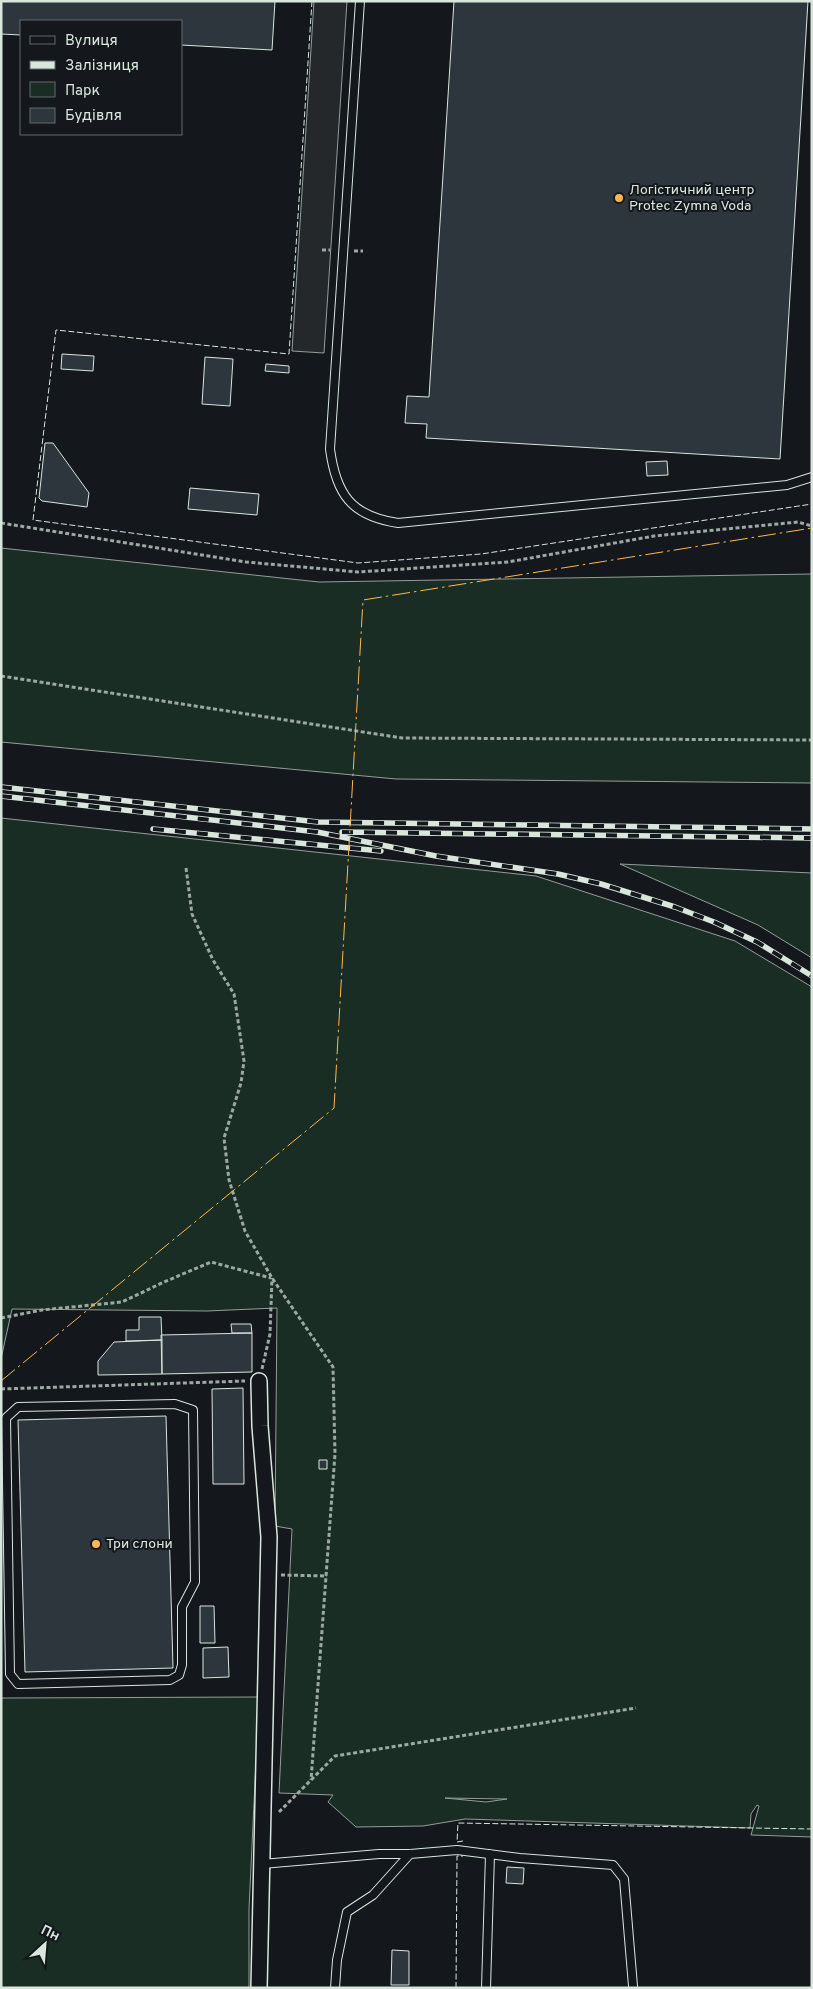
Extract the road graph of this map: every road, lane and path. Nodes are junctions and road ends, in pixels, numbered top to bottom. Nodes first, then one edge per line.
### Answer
1 (360, 1) edge
2 (322, 250) dead end
3 (330, 250) dead end
4 (354, 251) dead end
5 (363, 251) dead end
6 (812, 477) edge
7 (1, 523) edge
8 (812, 526) edge
9 (1, 676) edge
10 (812, 740) edge
11 (186, 868) dead end
12 (272, 1278) junction
13 (1, 1318) edge
14 (259, 1381) junction
15 (1, 1389) edge
16 (4, 1529) edge
17 (268, 1575) junction
18 (327, 1576) junction
19 (636, 1708) dead end
20 (311, 1780) junction
21 (263, 1827) junction
22 (410, 1854) junction
23 (490, 1854) junction
24 (262, 1864) junction
25 (633, 1986) dead end
26 (259, 1988) edge
27 (335, 1988) edge
28 (486, 1988) edge

1 - 6 lane
2 - 3 path
4 - 5 path
7 - 8 path
9 - 10 path
11 - 12 path
12 - 13 path
12 - 14 path
12 - 18 path
14 - 15 path
14 - 17 street
16 - 16 lane
17 - 18 path
17 - 21 street
18 - 20 path
19 - 20 path
20 - 21 path
21 - 24 street
22 - 23 lane
22 - 24 lane
22 - 27 lane
23 - 25 lane
23 - 28 lane
24 - 26 street

